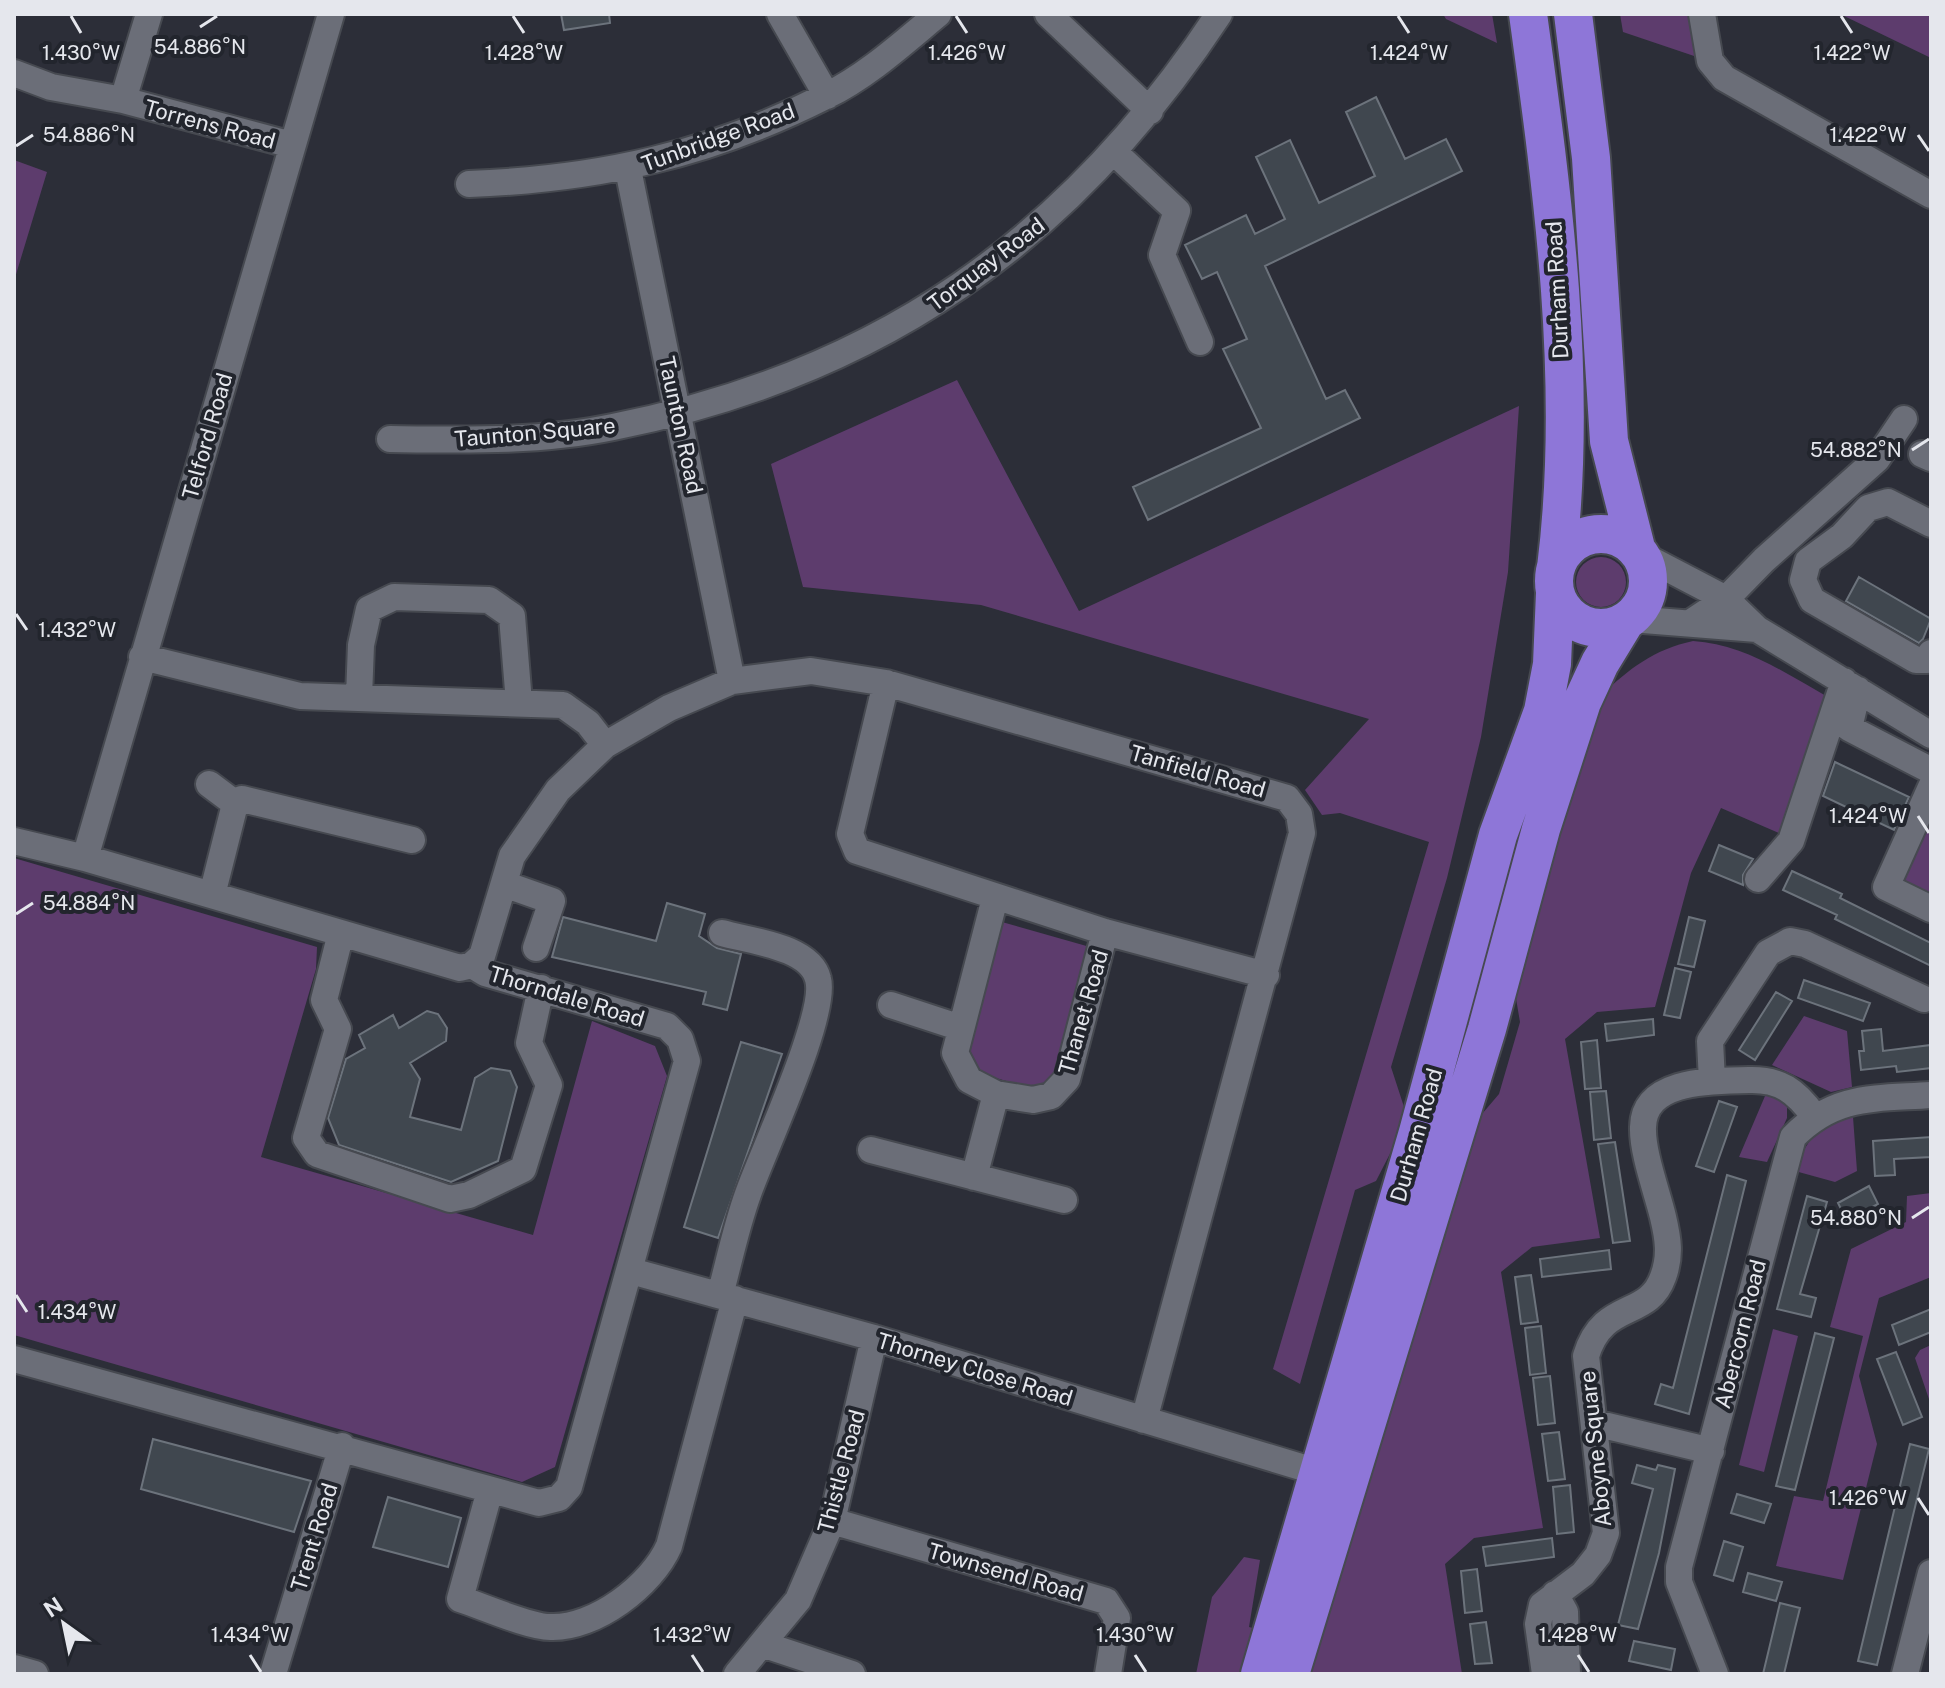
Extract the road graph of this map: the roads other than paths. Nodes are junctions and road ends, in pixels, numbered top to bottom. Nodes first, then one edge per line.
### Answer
1 (149, 14) edge
2 (331, 14) edge
3 (780, 14) edge
4 (938, 14) edge
5 (1048, 14) edge
6 (1219, 14) edge
7 (1528, 14) edge
8 (1573, 14) edge
9 (1702, 14) edge
10 (14, 73) edge
11 (827, 96) junction
12 (123, 100) junction
13 (1150, 111) junction
14 (292, 145) junction
15 (1114, 152) junction
16 (628, 169) junction
17 (469, 184) dead end
18 (1931, 195) edge
19 (1200, 342) dead end
20 (678, 411) junction
21 (1904, 419) dead end
22 (390, 439) dead end
23 (1931, 524) edge
24 (1638, 551) junction
25 (1556, 580) junction
26 (1726, 599) junction
27 (1628, 621) junction
28 (1690, 623) junction
29 (1757, 629) junction
30 (1931, 653) edge
31 (142, 657) junction
32 (732, 681) junction
33 (886, 683) junction
34 (1851, 686) junction
35 (359, 697) junction
36 (519, 703) junction
37 (1931, 735) edge
38 (605, 745) junction
39 (1928, 778) edge
40 (209, 784) dead end
41 (237, 805) junction
42 (412, 840) dead end
43 (14, 841) edge
44 (85, 858) junction
45 (1758, 879) dead end
46 (504, 884) junction
47 (212, 895) junction
48 (995, 898) junction
49 (1931, 909) edge
50 (1105, 932) junction
51 (341, 933) junction
52 (722, 933) dead end
53 (536, 948) dead end
54 (472, 965) junction
55 (1266, 975) junction
56 (541, 988) junction
57 (1924, 999) dead end
58 (891, 1005) dead end
59 (961, 1028) junction
60 (1712, 1081) junction
61 (996, 1094) junction
62 (1931, 1095) edge
63 (1814, 1116) junction
64 (871, 1150) dead end
65 (974, 1177) junction
66 (1064, 1200) dead end
67 (631, 1271) junction
68 (728, 1297) junction
69 (874, 1338) junction
70 (14, 1359) edge
71 (1144, 1420) junction
72 (1595, 1423) junction
73 (342, 1446) junction
74 (1711, 1451) junction
75 (1334, 1477) junction
76 (490, 1490) junction
77 (832, 1521) junction
78 (1931, 1573) edge
79 (1555, 1594) junction
80 (762, 1644) junction
81 (14, 1668) edge
82 (35, 1674) edge
83 (273, 1674) edge
84 (737, 1674) edge
85 (852, 1674) edge
86 (1108, 1674) edge
87 (1260, 1674) edge
88 (1290, 1674) edge
89 (1545, 1674) edge
90 (1567, 1674) edge
91 (1715, 1674) edge
92 (1905, 1674) edge

1 - 12 street, Torrens Road
2 - 14 street, Telford Road
3 - 11 street
4 - 11 street, Tunbridge Road
5 - 13 street
6 - 13 street, Torquay Road
7 - 25 highway, Durham Road
8 - 24 highway, Durham Road
9 - 18 street
10 - 12 street
11 - 16 street, Tunbridge Road
12 - 14 street, Torrens Road
13 - 15 street, Torquay Road
14 - 31 street, Telford Road
15 - 19 street
15 - 20 street, Torquay Road
16 - 17 street, Tunbridge Road
16 - 20 street, Taunton Road
20 - 22 street, Taunton Square
20 - 32 street, Taunton Road
21 - 26 street
23 - 30 street
24 - 25 highway
24 - 26 street
24 - 27 highway, Durham Road
25 - 27 highway
25 - 75 highway, Durham Road
26 - 28 street
26 - 29 street
27 - 28 street
27 - 75 highway, Durham Road
28 - 29 street
29 - 34 street
31 - 35 street
31 - 44 street, Telford Road
32 - 33 street, Tanfield Road
32 - 38 street, Tanfield Road
33 - 48 street, Thanet Road
33 - 55 street, Tanfield Road
34 - 37 street
34 - 39 street
34 - 45 street
35 - 36 street
35 - 36 street
36 - 38 street
38 - 46 street, Tanfield Road
39 - 49 street
40 - 41 street
41 - 42 street
41 - 47 street
43 - 44 street, Thorndale Road
44 - 47 street, Thorndale Road
46 - 53 street
46 - 54 street, Tanfield Road
47 - 51 street, Thorndale Road
48 - 50 street, Thanet Road
48 - 59 street, Thanet Road
50 - 55 street, Thanet Road
50 - 61 street, Thanet Road
51 - 54 street, Thorndale Road
51 - 56 street
52 - 68 street
54 - 56 street, Thorndale Road
55 - 71 street, Tanfield Road
56 - 67 street, Thorndale Road
57 - 60 street
58 - 59 street
59 - 61 street, Thanet Road
60 - 63 street, Aboyne Square
60 - 72 street, Aboyne Square
61 - 65 street
62 - 63 street, Abercorn Road
63 - 74 street, Abercorn Road
64 - 65 street
65 - 66 street
67 - 68 street, Thorney Close Road
67 - 76 street, Thorndale Road
68 - 69 street, Thorney Close Road
68 - 76 street
69 - 71 street, Thorney Close Road
69 - 77 street, Thistle Road
70 - 73 street, Thorndale Road
71 - 75 street, Thorney Close Road
72 - 74 street
72 - 79 street, Aboyne Square
73 - 76 street, Thorndale Road
73 - 83 street, Trent Road
74 - 91 street, Abercorn Road
75 - 87 highway, Durham Road
75 - 88 highway, Durham Road
77 - 80 street, Thistle Road
77 - 86 street, Townsend Road
78 - 92 street
79 - 89 street, Aboyne Square
79 - 90 street
80 - 84 street, Thistle Road
80 - 85 street
81 - 82 street

